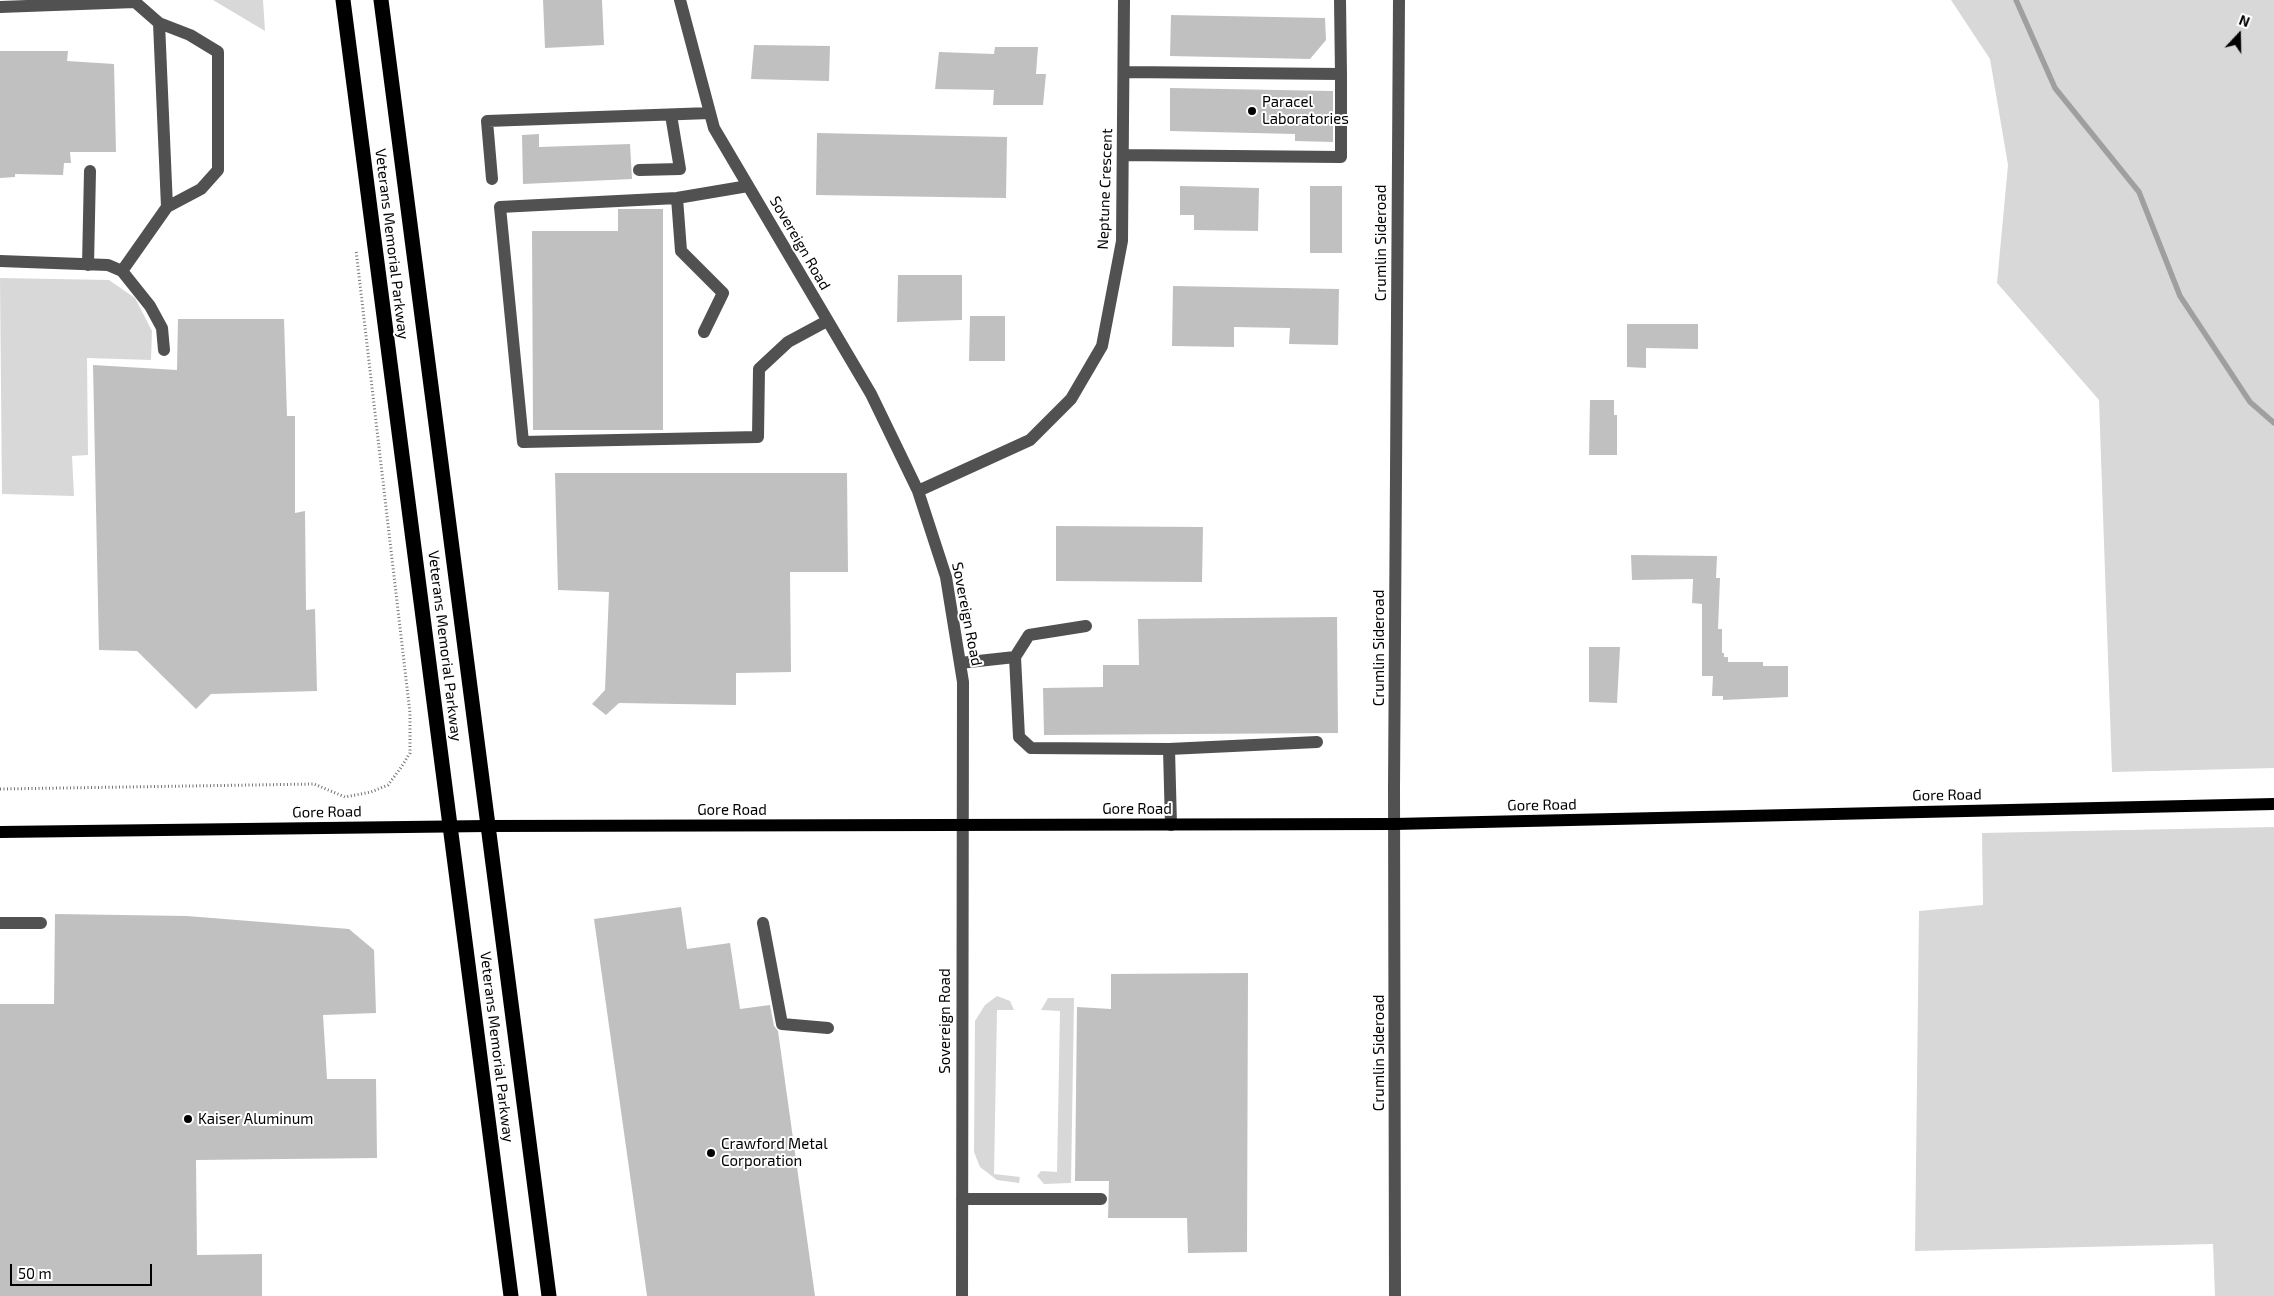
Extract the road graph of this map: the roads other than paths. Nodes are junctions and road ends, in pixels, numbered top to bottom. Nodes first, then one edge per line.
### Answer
1 (343, 0) edge
2 (381, 0) edge
3 (680, 0) edge
4 (1124, 0) edge
5 (1340, 0) edge
6 (1399, 0) edge
7 (0, 7) edge
8 (159, 23) junction
9 (1124, 72) junction
10 (1341, 74) junction
11 (710, 113) junction
12 (671, 115) junction
13 (1123, 155) junction
14 (639, 170) dead end
15 (90, 172) dead end
16 (492, 179) dead end
17 (748, 186) junction
18 (677, 198) junction
19 (167, 207) junction
20 (0, 261) edge
21 (88, 265) junction
22 (122, 271) junction
23 (827, 321) junction
24 (704, 332) dead end
25 (164, 350) dead end
26 (918, 491) junction
27 (1086, 626) dead end
28 (1015, 657) junction
29 (960, 663) junction
30 (1317, 742) dead end
31 (1169, 749) junction
32 (2274, 804) edge
33 (1394, 824) junction
34 (1171, 825) junction
35 (487, 826) junction
36 (962, 826) junction
37 (451, 828) junction
38 (0, 832) edge
39 (0, 923) edge
40 (41, 923) dead end
41 (763, 923) dead end
42 (828, 1028) dead end
43 (1101, 1198) dead end
44 (962, 1199) junction
45 (511, 1296) edge
46 (549, 1296) edge
47 (962, 1296) edge
48 (1395, 1296) edge

1 - 37 highway, Veterans Memorial Parkway
2 - 35 highway, Veterans Memorial Parkway
3 - 11 street, Sovereign Road
4 - 9 street, Neptune Crescent
5 - 10 street
6 - 33 street, Crumlin Sideroad
7 - 8 street
8 - 19 street
8 - 19 street
9 - 10 street
9 - 13 street, Neptune Crescent
10 - 13 street
11 - 12 street
11 - 17 street, Sovereign Road
12 - 14 street
12 - 16 street
13 - 26 street, Neptune Crescent
15 - 21 street
17 - 18 street
17 - 23 street, Sovereign Road
18 - 23 street
18 - 24 street
19 - 22 street
20 - 21 street
21 - 22 street
22 - 25 street
23 - 26 street, Sovereign Road
26 - 29 street, Sovereign Road
27 - 28 street
28 - 29 street
28 - 31 street
29 - 36 street, Sovereign Road
30 - 31 street
31 - 34 street
32 - 33 main road, Gore Road
33 - 34 main road, Gore Road
33 - 48 street, Crumlin Sideroad
34 - 36 main road, Gore Road
35 - 36 main road, Gore Road
35 - 37 main road, Gore Road
35 - 46 highway, Veterans Memorial Parkway
36 - 44 street, Sovereign Road
37 - 38 main road, Gore Road
37 - 45 highway, Veterans Memorial Parkway
39 - 40 street
41 - 42 street
43 - 44 street
44 - 47 street, Sovereign Road

